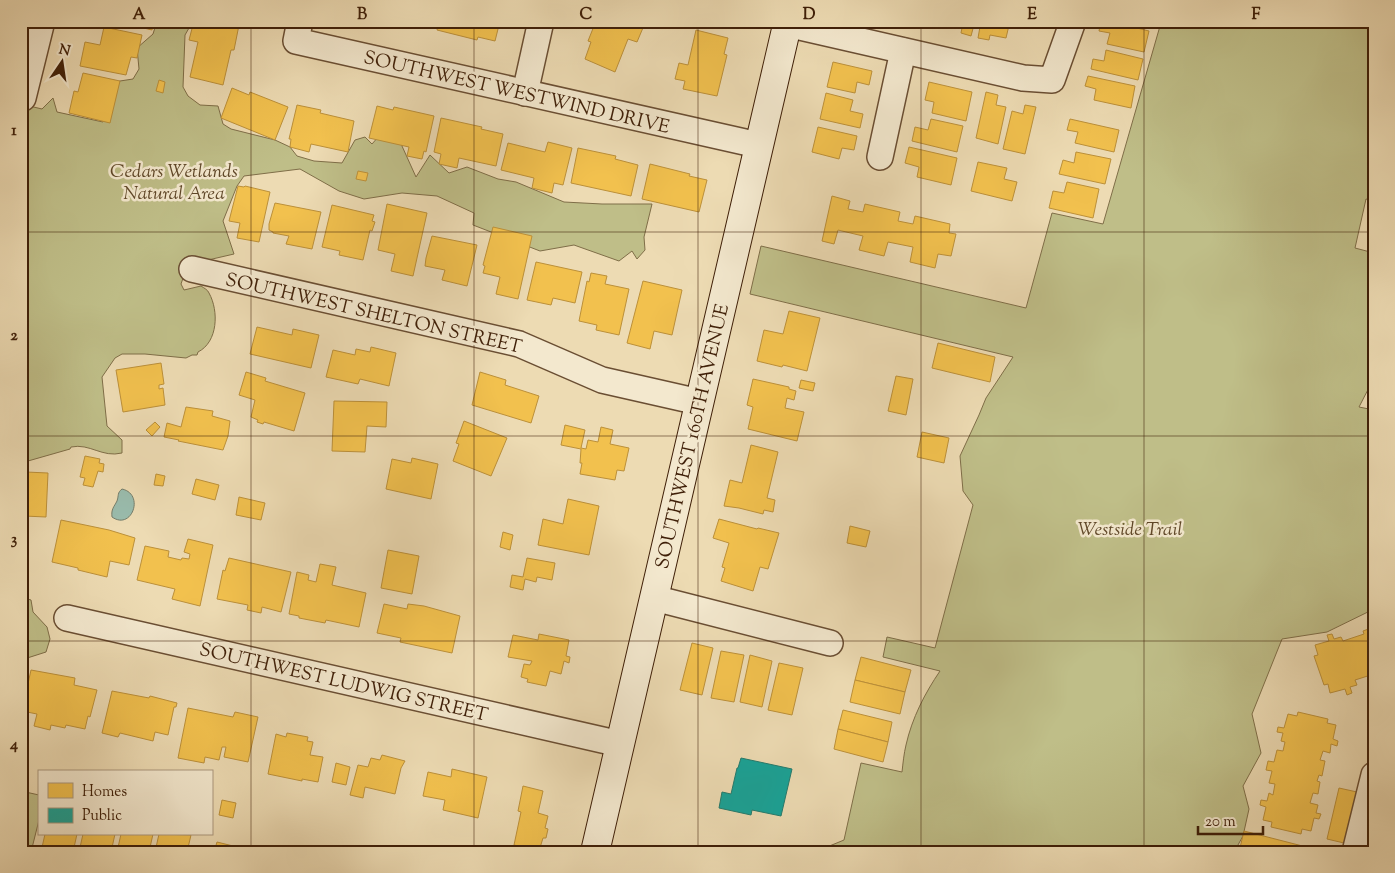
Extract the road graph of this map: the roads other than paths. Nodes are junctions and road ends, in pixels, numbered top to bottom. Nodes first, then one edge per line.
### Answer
1 (42, 21) edge
2 (300, 21) edge
3 (541, 21) edge
4 (1072, 21) edge
5 (787, 23) edge
6 (903, 50) junction
7 (525, 93) junction
8 (23, 98) dead end
9 (758, 145) junction
10 (880, 157) dead end
11 (192, 269) dead end
12 (699, 402) junction
13 (654, 598) junction
14 (68, 618) dead end
15 (830, 643) dead end
16 (620, 744) junction
17 (1374, 775) edge
18 (596, 852) edge
19 (1355, 852) edge

1 - 8 street
2 - 7 street, SOUTHWEST WESTWIND DRIVE
3 - 7 street
4 - 6 street
5 - 6 street
5 - 9 street, SOUTHWEST 160TH AVENUE
6 - 10 street
7 - 9 street, SOUTHWEST WESTWIND DRIVE
9 - 12 street, SOUTHWEST 160TH AVENUE
11 - 12 street, SOUTHWEST SHELTON STREET
12 - 13 street, SOUTHWEST 160TH AVENUE
13 - 15 street
13 - 16 street, SOUTHWEST 160TH AVENUE
14 - 16 street, SOUTHWEST LUDWIG STREET
16 - 18 street, SOUTHWEST 160TH AVENUE
17 - 19 street

